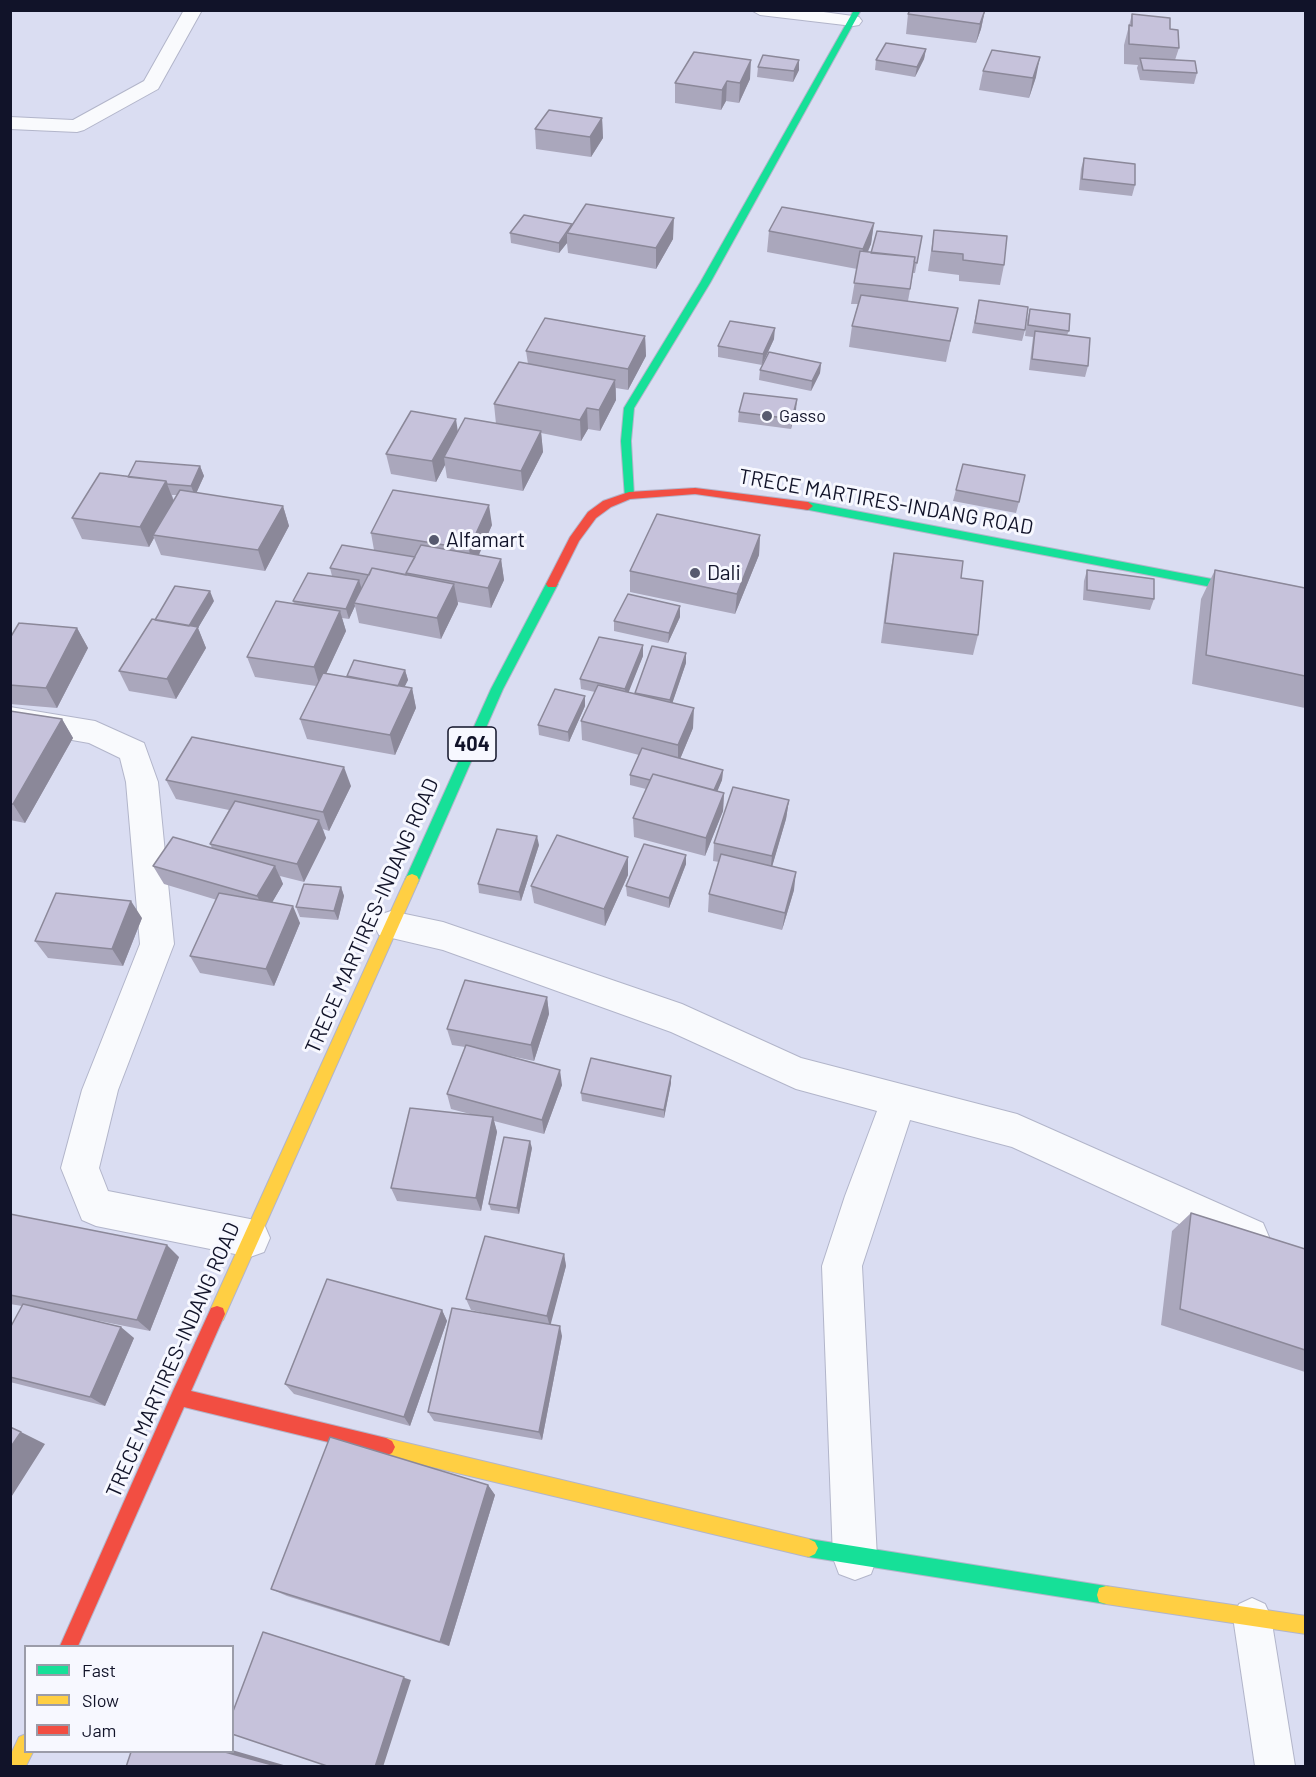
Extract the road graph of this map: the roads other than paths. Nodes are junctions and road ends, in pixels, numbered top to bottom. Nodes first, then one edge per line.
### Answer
1 (192, 10) edge
2 (760, 10) edge
3 (855, 16) edge
4 (10, 123) edge
5 (629, 496) junction
6 (1305, 601) edge
7 (10, 718) edge
8 (391, 925) junction
9 (899, 1100) junction
10 (250, 1239) junction
11 (1262, 1242) edge
12 (179, 1397) junction
13 (855, 1558) junction
14 (1252, 1617) junction
15 (1305, 1625) edge
16 (70, 1645) edge
17 (24, 1749) edge
18 (16, 1767) edge
19 (1275, 1767) edge

1 - 4 street
2 - 3 street
3 - 5 main road
5 - 6 main road, TRECE MARTIRES-INDANG ROAD / 404
5 - 8 main road, TRECE MARTIRES-INDANG ROAD / 404
7 - 10 street
8 - 9 street
8 - 10 main road, TRECE MARTIRES-INDANG ROAD / 404
9 - 11 street
9 - 13 street
10 - 12 main road, TRECE MARTIRES-INDANG ROAD / 404
12 - 13 main road
12 - 16 main road, TRECE MARTIRES-INDANG ROAD / 404
13 - 14 main road
14 - 15 main road
14 - 19 lane
17 - 18 main road

